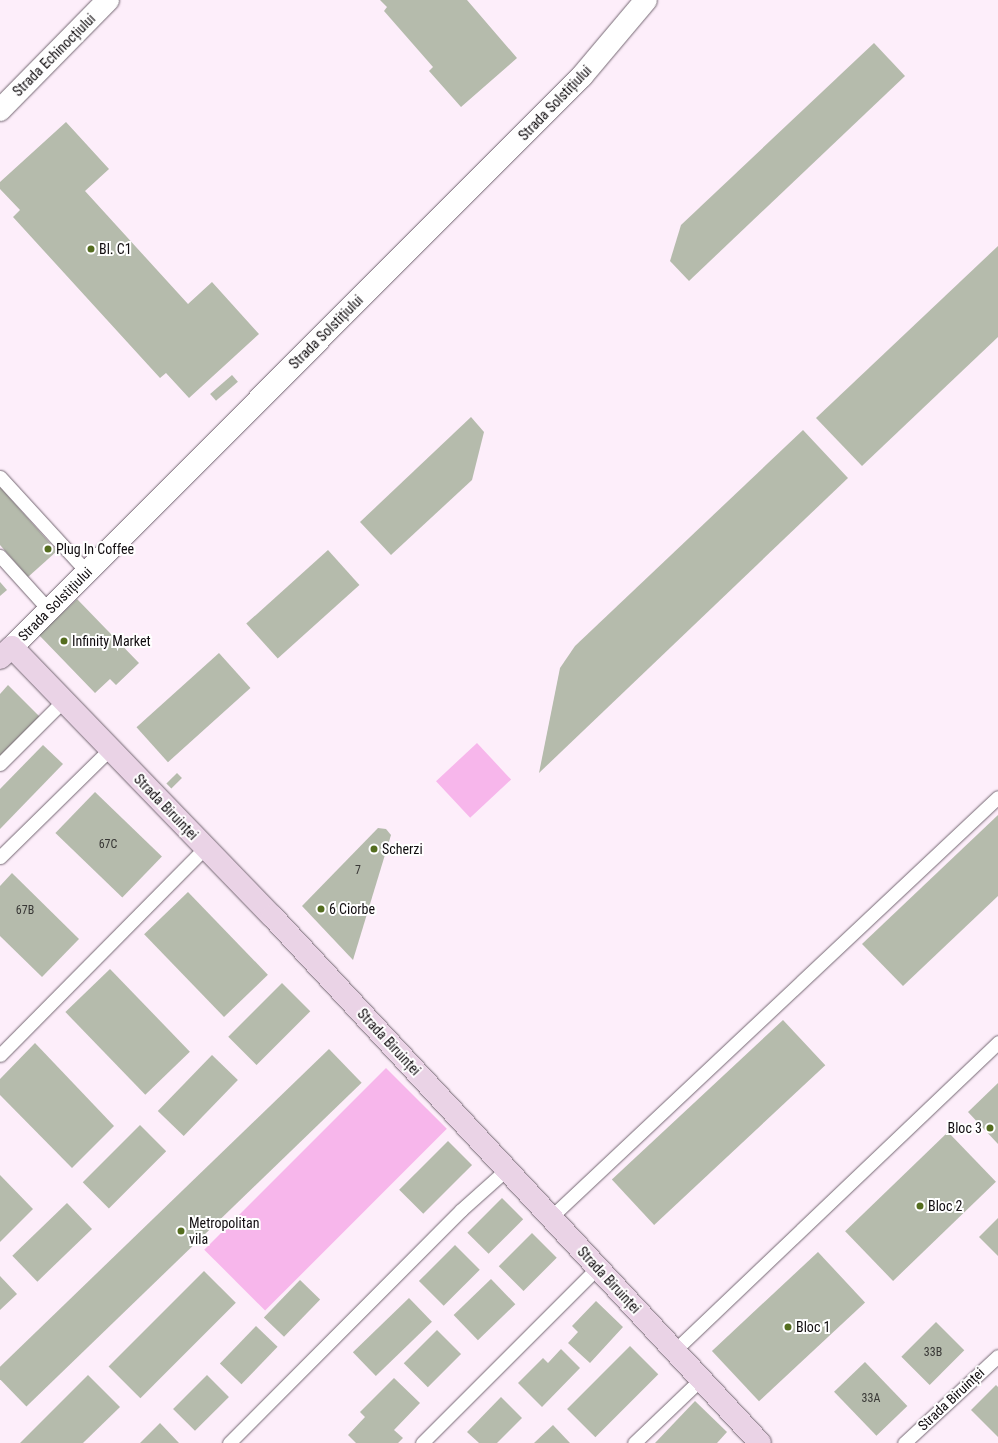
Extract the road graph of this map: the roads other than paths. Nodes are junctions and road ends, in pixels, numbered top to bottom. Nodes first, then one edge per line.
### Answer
1 (108, 0) edge
2 (646, 0) edge
3 (0, 110) edge
4 (0, 477) edge
5 (0, 556) edge
6 (87, 572) junction
7 (49, 610) junction
8 (5, 650) edge
9 (64, 701) junction
10 (110, 749) junction
11 (0, 764) edge
12 (998, 797) edge
13 (205, 848) junction
14 (0, 857) edge
15 (998, 1042) edge
16 (0, 1055) edge
17 (507, 1169) junction
18 (551, 1217) junction
19 (597, 1268) junction
20 (674, 1351) junction
21 (998, 1356) edge
22 (700, 1379) junction
23 (229, 1443) edge
24 (422, 1443) edge
25 (634, 1443) edge
26 (760, 1443) edge
27 (904, 1443) edge

1 - 3 street, Strada Echinocțiului
2 - 6 street, Strada Solstițiului
4 - 6 lane
5 - 7 lane
6 - 7 street, Strada Solstițiului
7 - 8 street, Strada Solstițiului
8 - 9 street, Strada Biruinței
9 - 10 street, Strada Biruinței
9 - 11 lane
10 - 13 street, Strada Biruinței
10 - 14 lane
12 - 18 lane
13 - 16 lane
13 - 17 street, Strada Biruinței
15 - 20 lane
17 - 18 street, Strada Biruinței
17 - 23 lane
18 - 19 street, Strada Biruinței
19 - 20 street, Strada Biruinței
19 - 24 lane
20 - 22 street, Strada Biruinței
21 - 27 lane, Strada Biruinței
22 - 25 lane
22 - 26 street, Strada Biruinței

